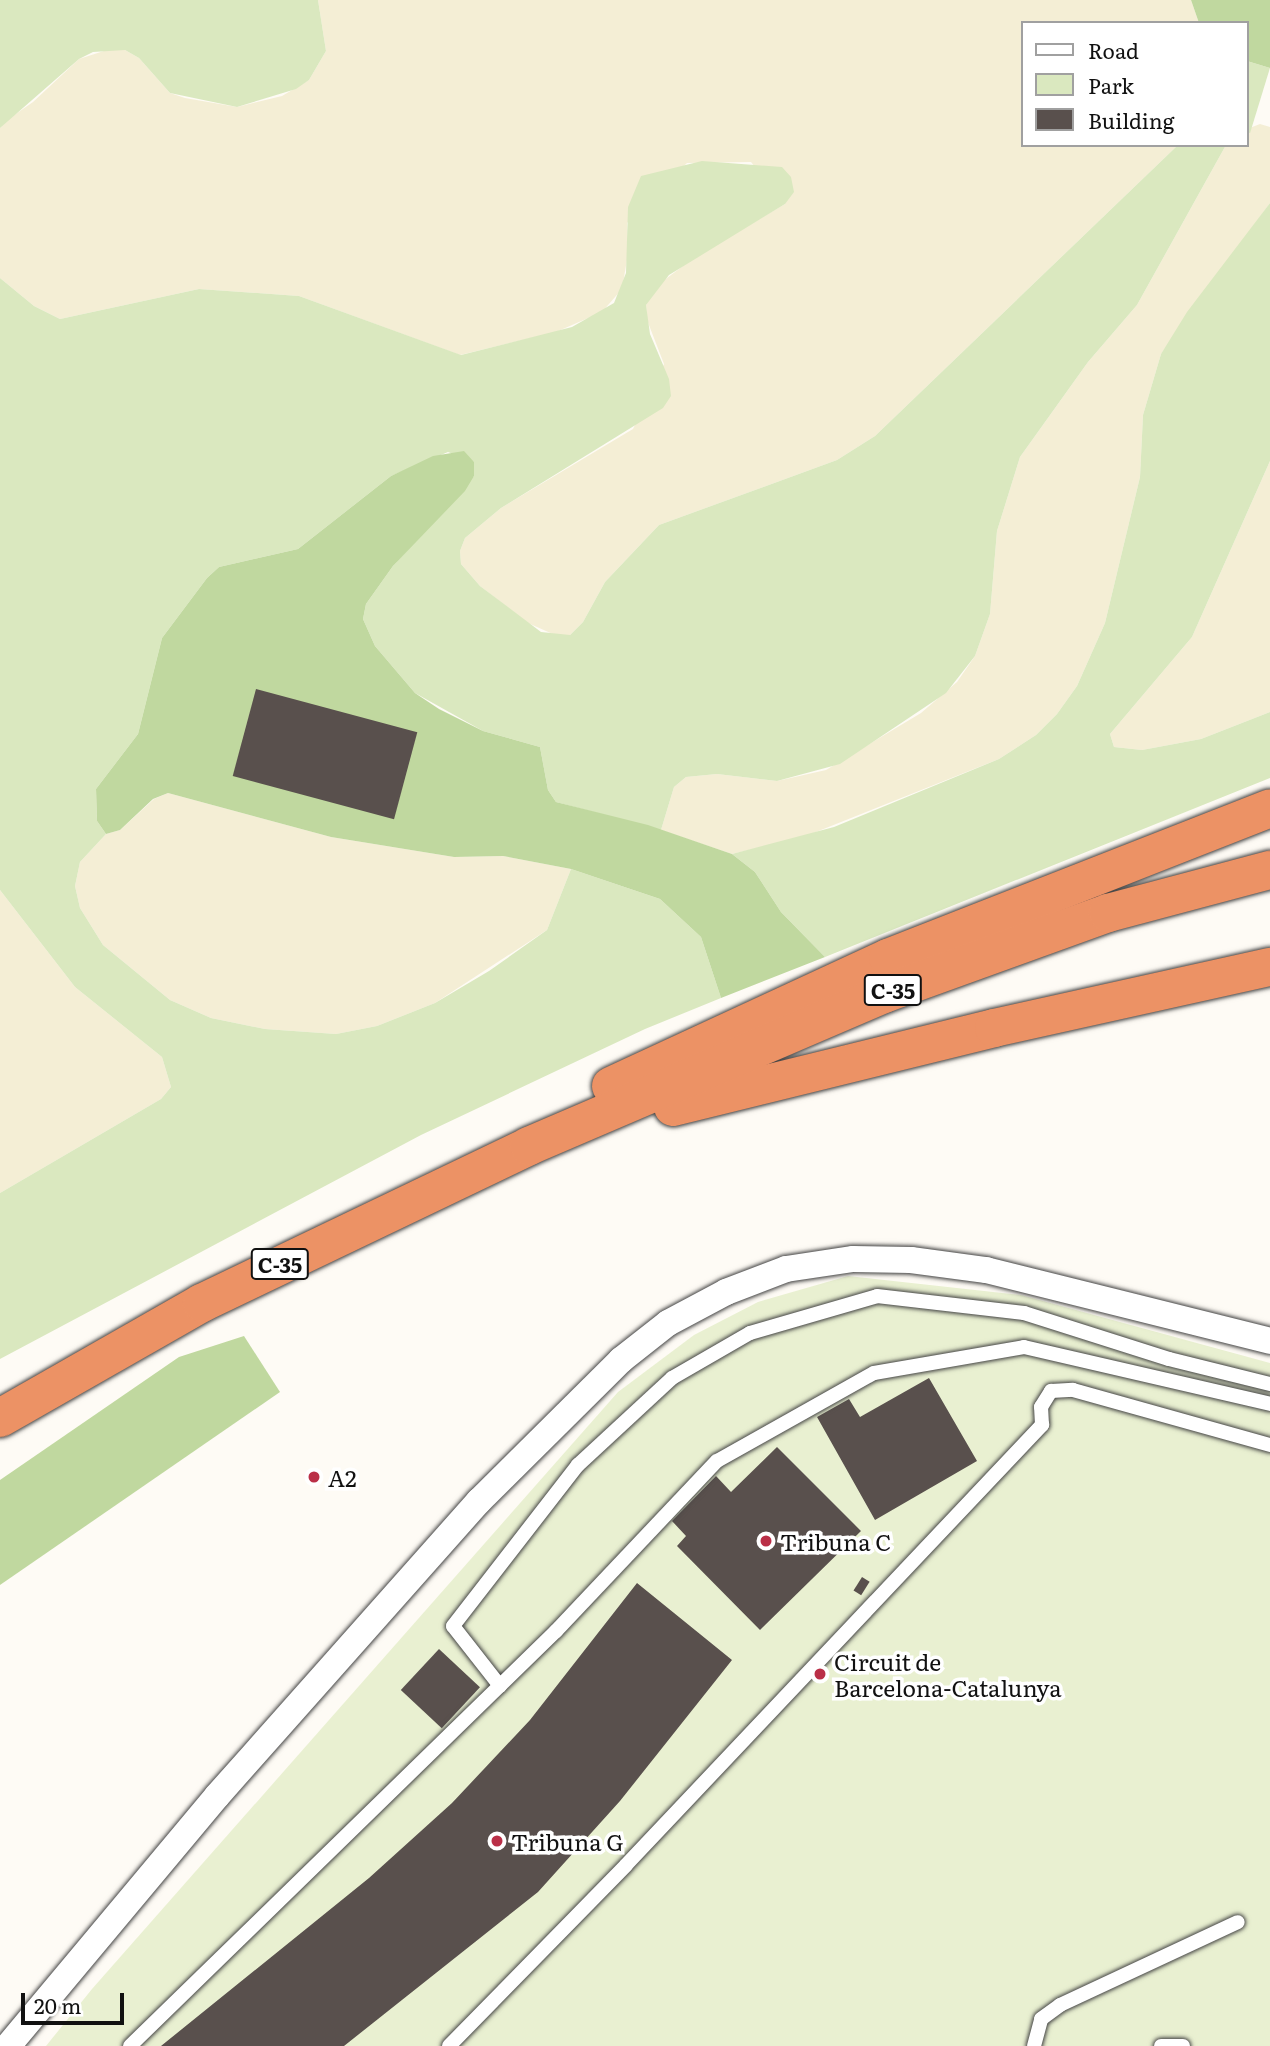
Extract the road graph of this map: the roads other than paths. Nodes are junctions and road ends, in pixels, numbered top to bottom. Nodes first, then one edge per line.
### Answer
1 (1270, 808) edge
2 (1270, 870) edge
3 (1270, 967) edge
4 (529, 1146) junction
5 (1270, 1341) edge
6 (1270, 1384) edge
7 (38, 1395) junction
8 (1270, 1404) edge
9 (0, 1409) edge
10 (0, 1418) edge
11 (1270, 1445) edge
12 (500, 1686) junction
13 (1238, 1922) dead end
14 (8, 2046) edge
15 (130, 2046) edge
16 (449, 2046) edge
17 (1034, 2046) edge
18 (1161, 2046) edge
19 (1183, 2046) edge

1 - 4 highway
2 - 4 highway, C-35
3 - 4 highway
4 - 7 highway, C-35
5 - 14 street
6 - 12 lane
7 - 9 highway
7 - 10 highway, C-35
8 - 12 lane
11 - 16 lane
12 - 15 lane
13 - 17 lane
18 - 19 lane

